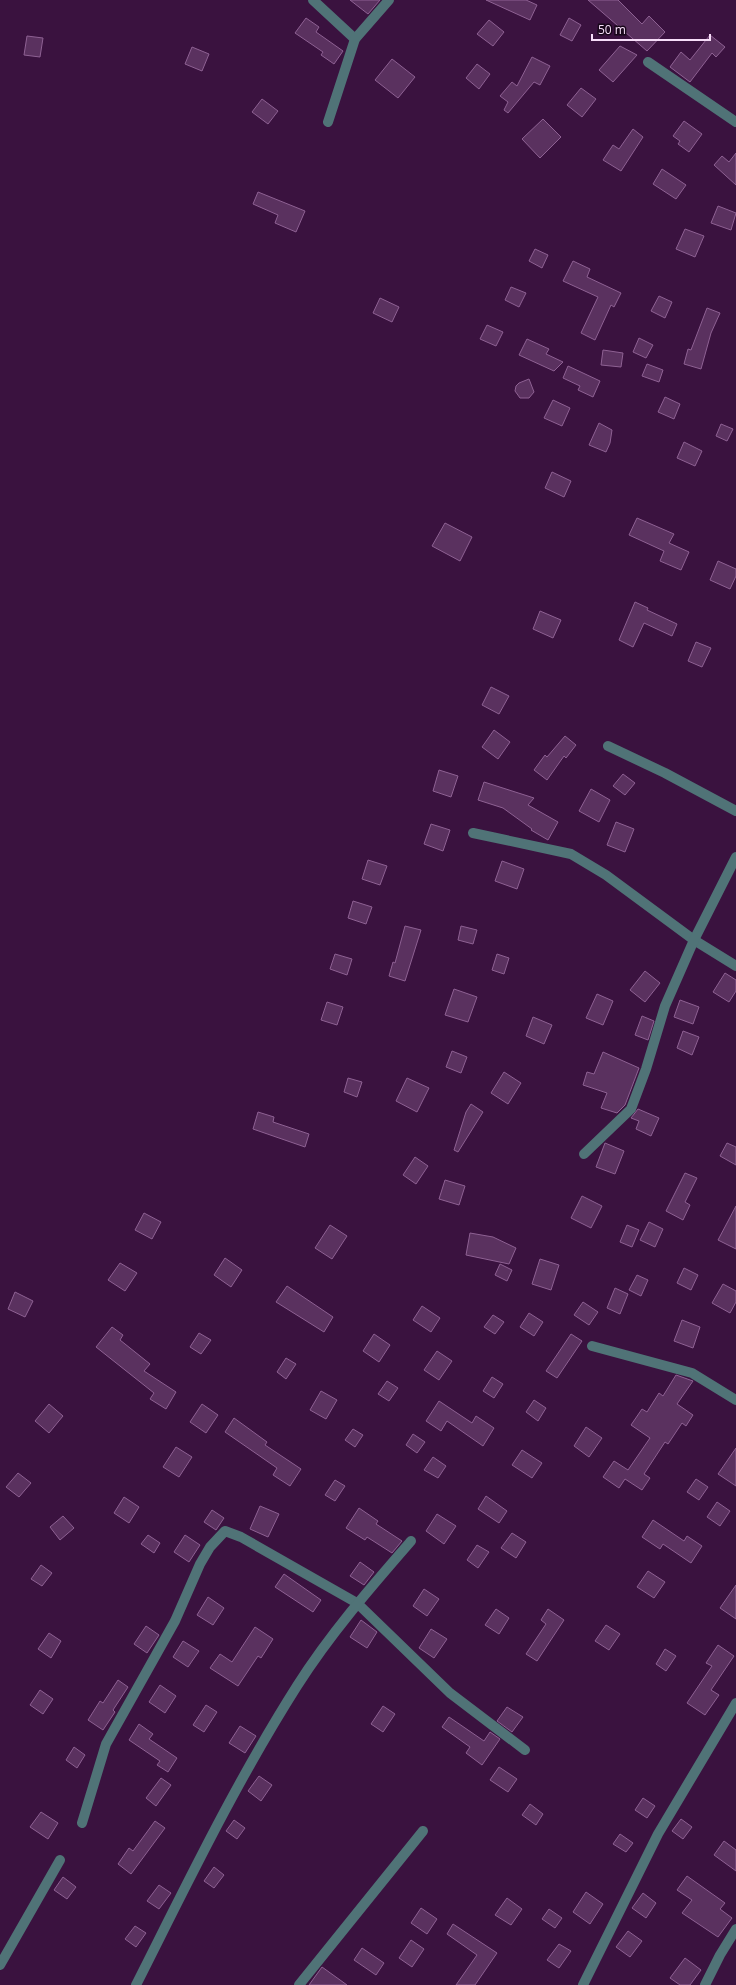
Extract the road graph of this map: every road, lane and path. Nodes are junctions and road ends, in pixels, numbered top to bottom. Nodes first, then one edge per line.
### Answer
1 (313, 0) edge
2 (389, 0) edge
3 (355, 39) junction
4 (648, 62) dead end
5 (328, 122) dead end
6 (736, 122) edge
7 (608, 746) dead end
8 (736, 811) edge
9 (473, 833) dead end
10 (736, 857) edge
11 (694, 940) junction
12 (736, 966) edge
13 (584, 1154) dead end
14 (592, 1346) dead end
15 (736, 1400) edge
16 (411, 1541) dead end
17 (357, 1603) junction
18 (736, 1703) edge
19 (525, 1750) dead end
20 (82, 1823) dead end
21 (423, 1831) dead end
22 (60, 1860) dead end
23 (736, 1929) edge
24 (0, 1965) edge
25 (136, 1985) edge
26 (299, 1985) edge
27 (583, 1985) edge
28 (705, 1985) edge

1 - 3 street
2 - 3 street
3 - 5 street
4 - 6 street
7 - 8 street
9 - 11 street
10 - 11 street
11 - 12 street
11 - 13 street
14 - 15 street
16 - 17 street
17 - 19 street
17 - 20 street
17 - 25 street
18 - 27 street
21 - 26 street
22 - 24 street
23 - 28 street

